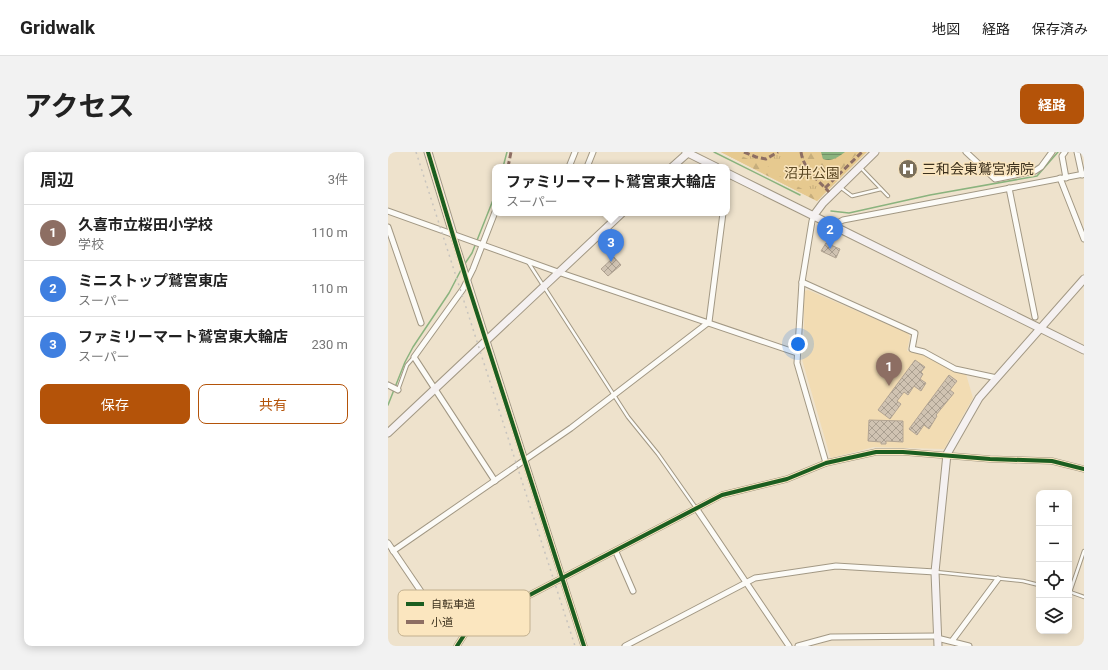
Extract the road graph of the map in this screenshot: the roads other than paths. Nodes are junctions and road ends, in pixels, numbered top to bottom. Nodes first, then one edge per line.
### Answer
1 (428, 152) edge
2 (575, 152) edge
3 (593, 152) edge
4 (688, 152) edge
5 (876, 152) edge
6 (966, 152) edge
7 (1052, 152) edge
8 (1065, 152) edge
9 (1077, 152) edge
10 (570, 164) edge
11 (588, 164) edge
12 (675, 164) edge
13 (710, 164) edge
14 (860, 167) junction
15 (730, 173) edge
16 (1083, 174) edge
17 (1060, 178) junction
18 (1066, 178) junction
19 (840, 187) junction
20 (1009, 188) junction
21 (881, 189) junction
22 (888, 196) dead end
23 (388, 211) edge
24 (814, 215) junction
25 (493, 216) edge
26 (619, 216) edge
27 (723, 216) edge
28 (834, 225) junction
29 (388, 227) edge
30 (453, 234) junction
31 (1084, 239) edge
32 (480, 243) junction
33 (525, 259) junction
34 (558, 272) junction
35 (466, 279) junction
36 (1084, 279) edge
37 (802, 282) junction
38 (544, 285) junction
39 (1035, 317) dead end
40 (709, 322) junction
41 (421, 323) dead end
42 (1041, 329) junction
43 (487, 340) junction
44 (1084, 350) edge
45 (797, 353) junction
46 (414, 357) junction
47 (997, 378) junction
48 (390, 386) edge
49 (398, 390) joint
50 (434, 390) junction
51 (614, 396) junction
52 (388, 433) edge
53 (947, 454) junction
54 (525, 461) junction
55 (826, 463) junction
56 (1084, 469) edge
57 (495, 481) junction
58 (696, 508) junction
59 (388, 543) edge
60 (393, 550) junction
61 (616, 552) junction
62 (1084, 552) edge
63 (935, 572) junction
64 (563, 578) junction
65 (998, 579) junction
66 (746, 583) junction
67 (1036, 585) edge
68 (1072, 586) edge
69 (420, 590) edge
70 (634, 592) dead end
71 (1072, 593) edge
72 (530, 595) edge
73 (1084, 597) edge
74 (464, 636) edge
75 (937, 637) junction
76 (952, 641) junction
77 (584, 645) edge
78 (457, 646) edge
79 (624, 646) edge
80 (789, 646) edge
81 (798, 646) edge
82 (938, 646) edge
83 (969, 646) edge

1 - 30 street
2 - 10 street
3 - 11 street
4 - 12 street
4 - 13 street
5 - 14 street
6 - 7 street
8 - 18 street
9 - 16 street
14 - 19 street
14 - 21 lane
15 - 24 street
16 - 18 street
17 - 18 street
17 - 20 street
17 - 31 street
19 - 21 lane
19 - 24 street
20 - 28 street
20 - 39 street
21 - 22 lane
23 - 30 street
24 - 28 street
24 - 37 street
25 - 32 street
26 - 34 street
27 - 40 street
28 - 42 street
29 - 41 street
30 - 32 street
30 - 35 street
32 - 33 street
32 - 35 street
33 - 34 street
33 - 38 lane
34 - 38 street
34 - 40 street
35 - 43 street
35 - 46 street
36 - 42 street
37 - 45 street
37 - 47 street
38 - 43 street
38 - 51 lane
40 - 45 street
40 - 51 street
42 - 44 street
42 - 47 street
43 - 50 street
43 - 54 street
45 - 55 street
46 - 49 lane
46 - 50 street
47 - 53 street
48 - 49 street
50 - 52 street
50 - 57 street
51 - 54 street
51 - 58 lane
53 - 55 street
53 - 56 street
53 - 63 street
54 - 57 street
54 - 64 street
55 - 58 street
57 - 60 street
58 - 61 street
58 - 66 street
59 - 60 street
60 - 69 street
61 - 64 street
61 - 70 street
62 - 68 lane
63 - 65 lane
63 - 66 street
63 - 75 street
64 - 72 street
64 - 77 street
65 - 67 lane
65 - 76 street
66 - 79 street
66 - 80 street
71 - 73 lane
74 - 78 street
75 - 76 street
75 - 81 street
75 - 82 street
76 - 83 street

